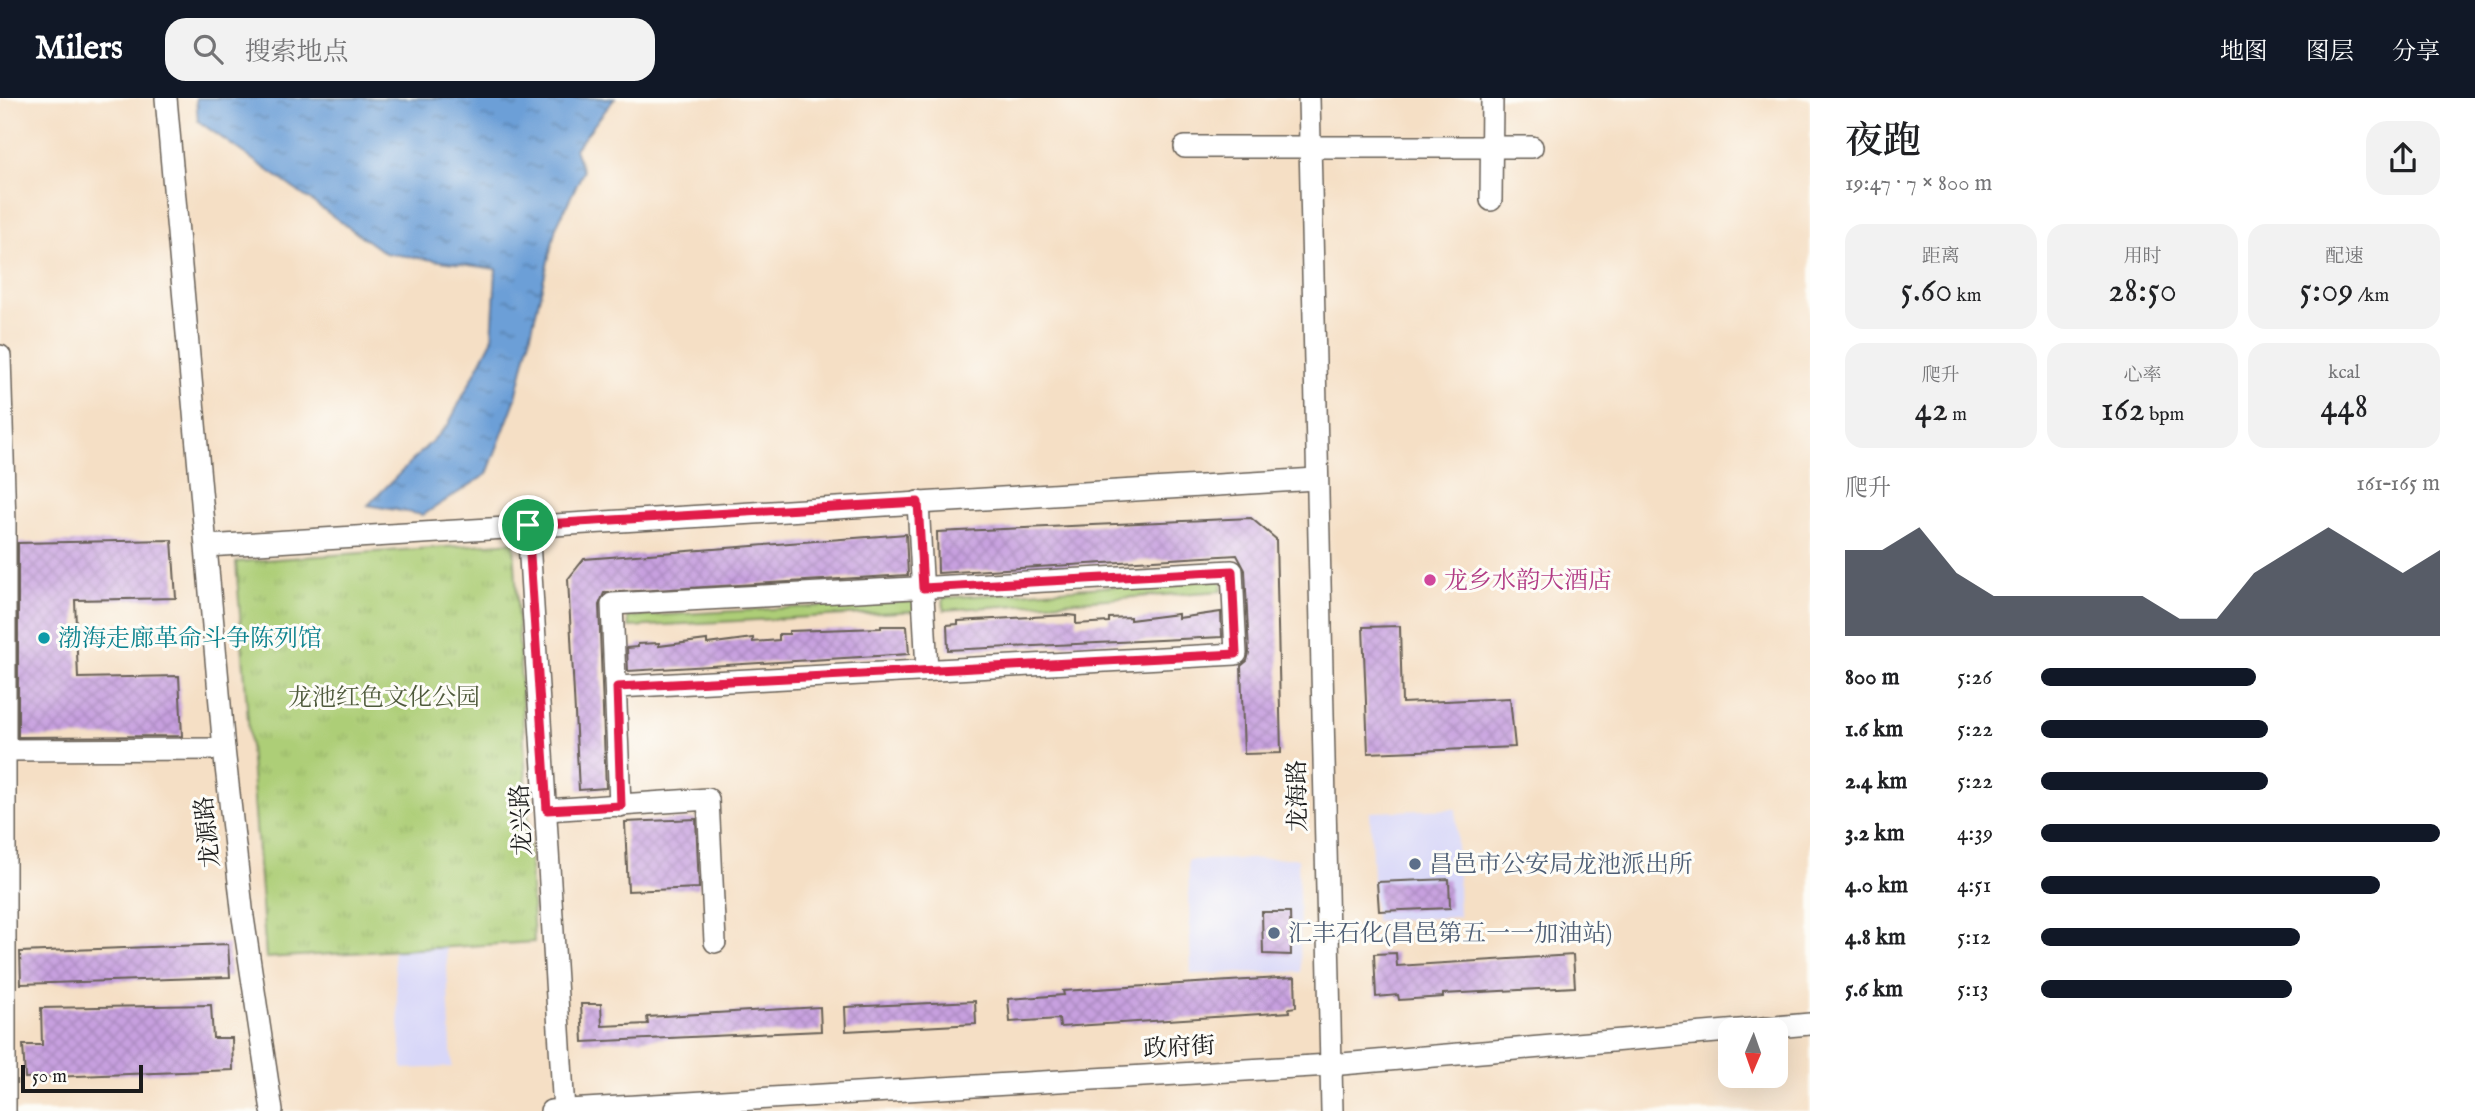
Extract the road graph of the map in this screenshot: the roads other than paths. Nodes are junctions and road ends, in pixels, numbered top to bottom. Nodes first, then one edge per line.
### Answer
1 (166, 98) edge
2 (1309, 98) edge
3 (1492, 98) edge
4 (1185, 147) dead end
5 (1310, 147) junction
6 (1492, 147) junction
7 (1532, 147) dead end
8 (1491, 200) dead end
9 (0, 356) edge
10 (1, 424) edge
11 (1, 479) edge
12 (1316, 480) junction
13 (918, 502) junction
14 (2, 524) edge
15 (528, 525) junction
16 (207, 546) junction
17 (2, 582) edge
18 (923, 588) junction
19 (2, 639) edge
20 (927, 670) junction
21 (617, 687) junction
22 (2, 695) edge
23 (224, 749) junction
24 (2, 750) edge
25 (621, 806) junction
26 (547, 810) junction
27 (2, 814) edge
28 (2, 872) edge
29 (2, 925) edge
30 (716, 942) dead end
31 (1810, 1024) edge
32 (1330, 1065) junction
33 (735, 1105) edge
34 (5, 1111) edge
35 (272, 1111) edge
36 (551, 1111) edge
37 (564, 1111) edge
38 (1332, 1111) edge

1 - 16 street, 龙源路
2 - 5 street, 龙海路
3 - 6 street
4 - 5 street
5 - 6 street
5 - 12 street, 龙海路
6 - 7 street
6 - 8 street
9 - 10 street
10 - 11 street
11 - 14 street
12 - 13 street
12 - 32 street, 龙海路
13 - 15 street
13 - 18 street
14 - 17 street
15 - 16 street
15 - 26 street, 龙兴路
16 - 23 street, 龙源路
17 - 19 street
18 - 20 street
18 - 20 street
18 - 21 street
19 - 22 street
20 - 21 street
21 - 25 street
22 - 24 street
23 - 24 street
23 - 35 street, 龙源路
24 - 27 street
25 - 26 street
25 - 30 street
26 - 37 street, 龙兴路
27 - 28 street
28 - 29 street
29 - 34 street
31 - 32 street, 政府街
32 - 33 street, 政府街
32 - 38 street, 龙海路
33 - 37 street, 政府街
36 - 37 street, 政府街

